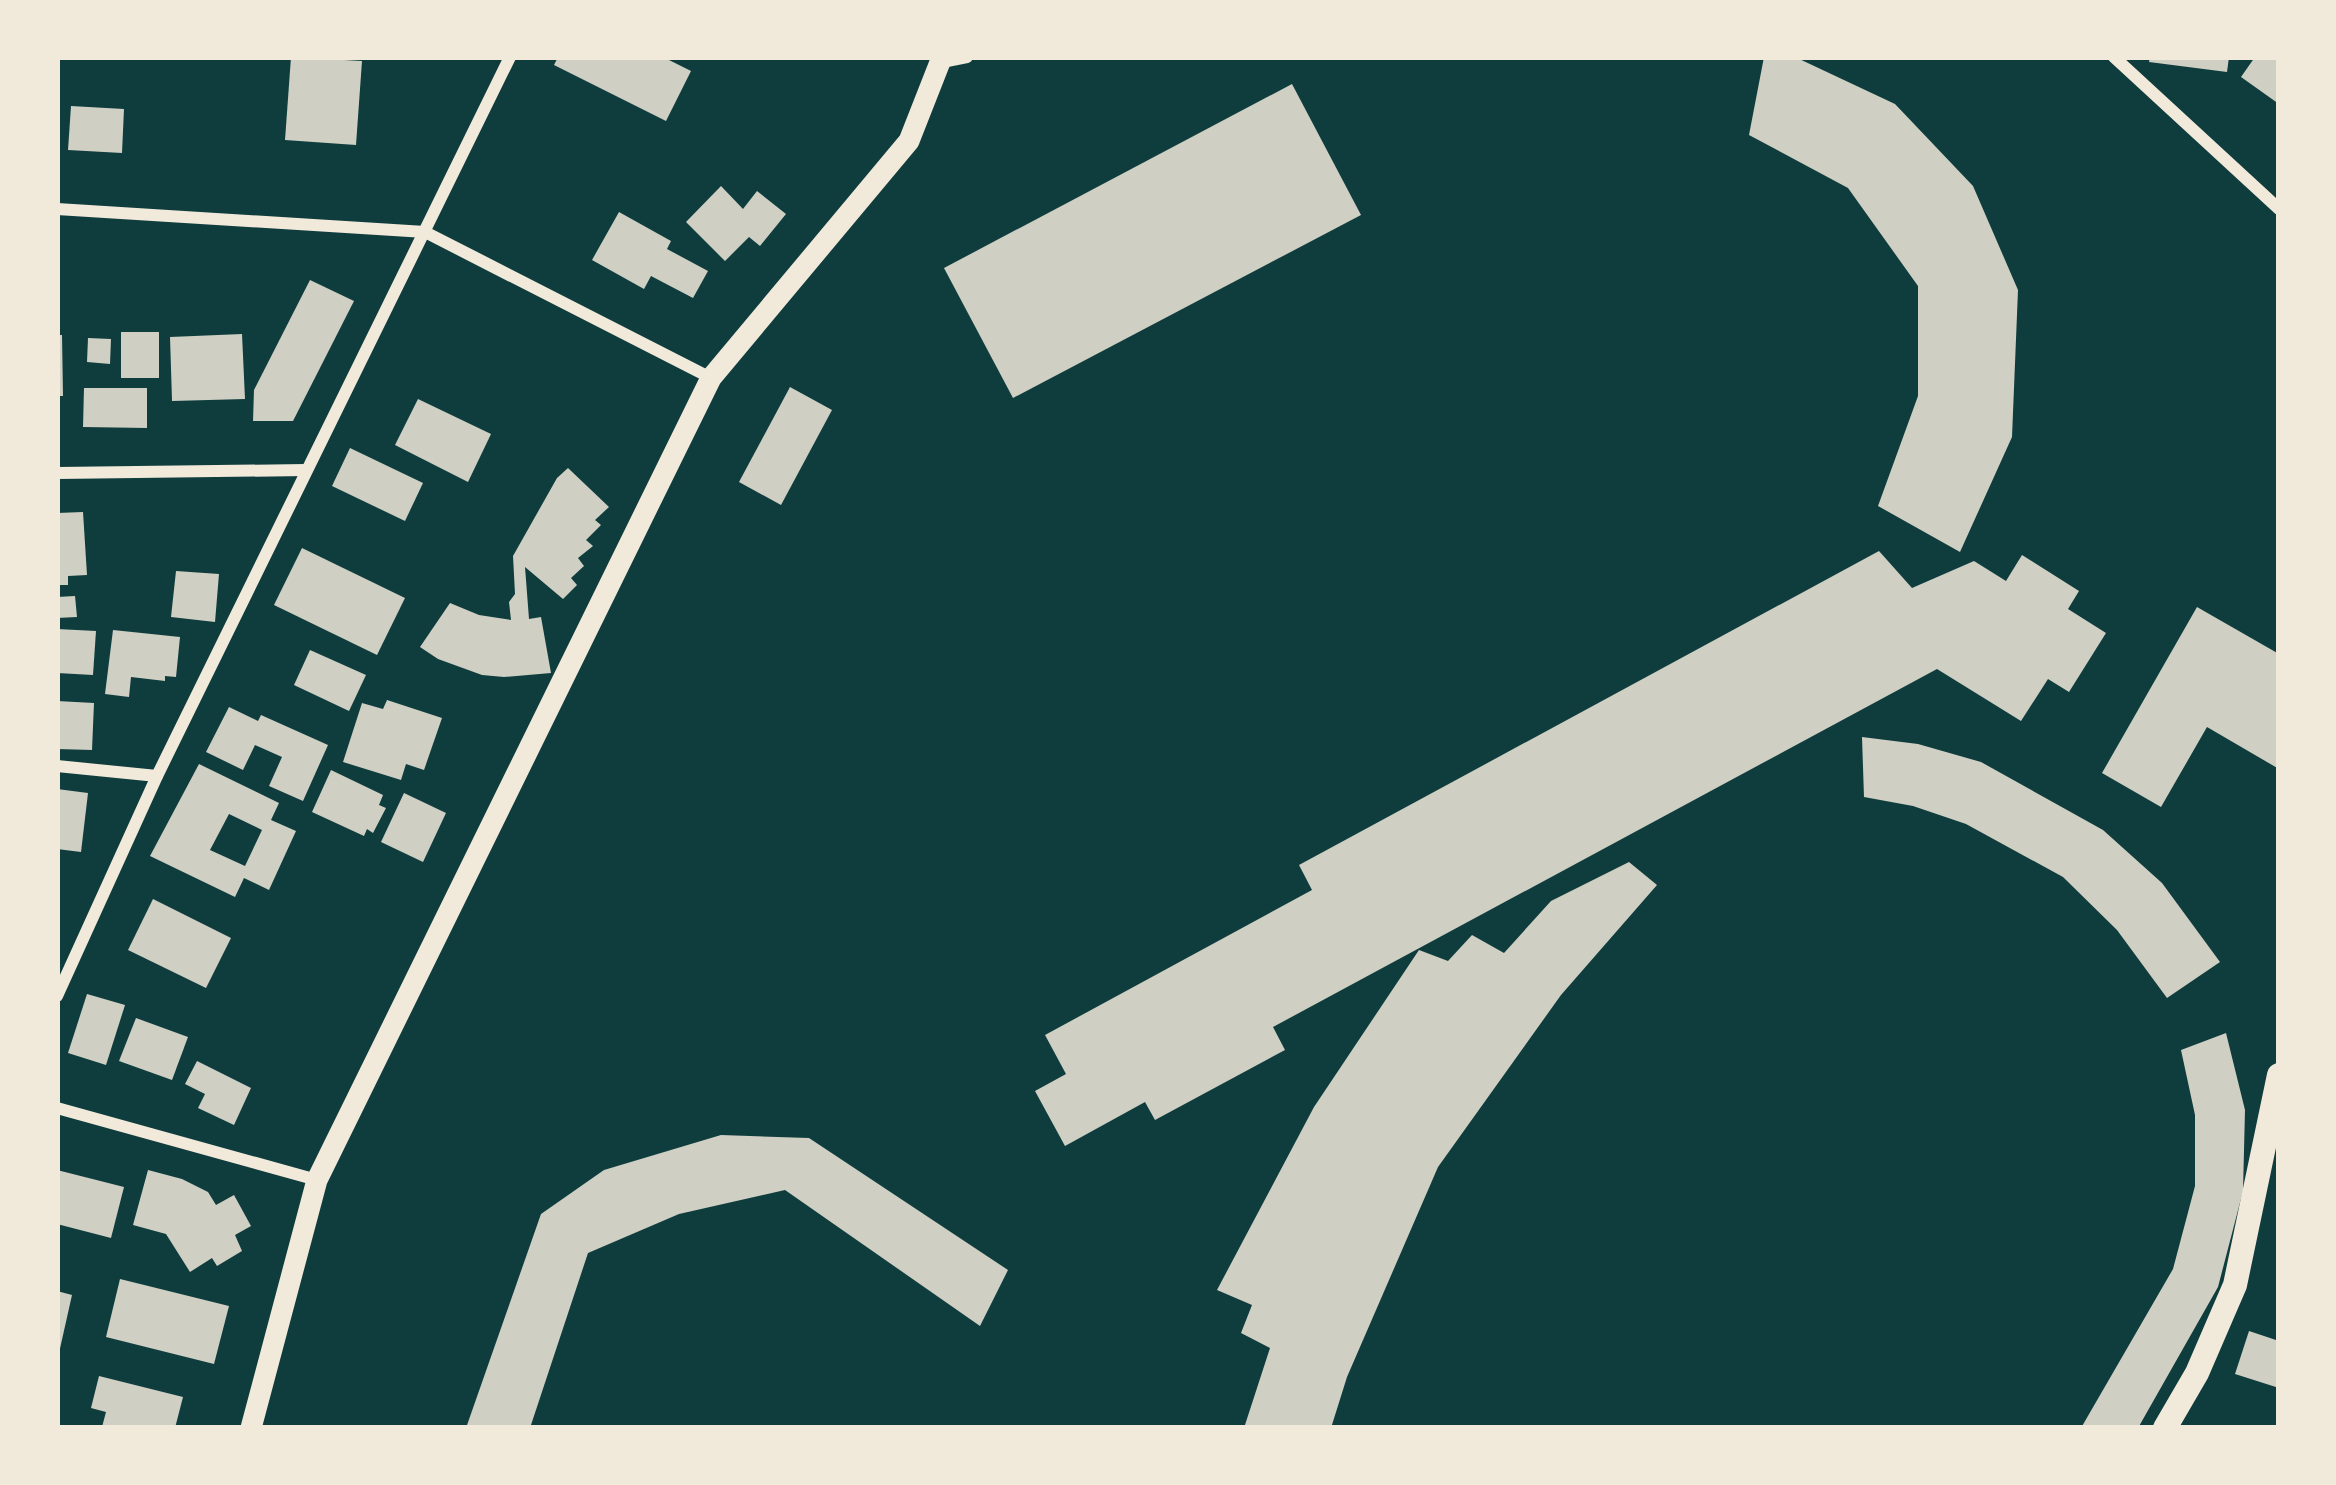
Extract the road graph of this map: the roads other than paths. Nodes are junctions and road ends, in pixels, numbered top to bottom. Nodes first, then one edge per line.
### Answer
1 (511, 57) edge
2 (967, 57) edge
3 (2114, 57) edge
4 (942, 59) edge
5 (57, 209) edge
6 (2279, 209) edge
7 (424, 232) junction
8 (711, 378) junction
9 (306, 470) junction
10 (57, 473) edge
11 (57, 766) edge
12 (158, 776) junction
13 (57, 996) edge
14 (2279, 1075) edge
15 (57, 1108) edge
16 (2273, 1129) edge
17 (317, 1180) junction
18 (251, 1428) edge
19 (2165, 1428) edge

1 - 7 street
2 - 4 street
3 - 6 street
4 - 8 street
5 - 7 street
7 - 8 street
7 - 9 street
8 - 17 street
9 - 10 street
9 - 12 street
11 - 12 street
12 - 13 street
14 - 16 main road
15 - 17 street
16 - 19 main road
17 - 18 street

